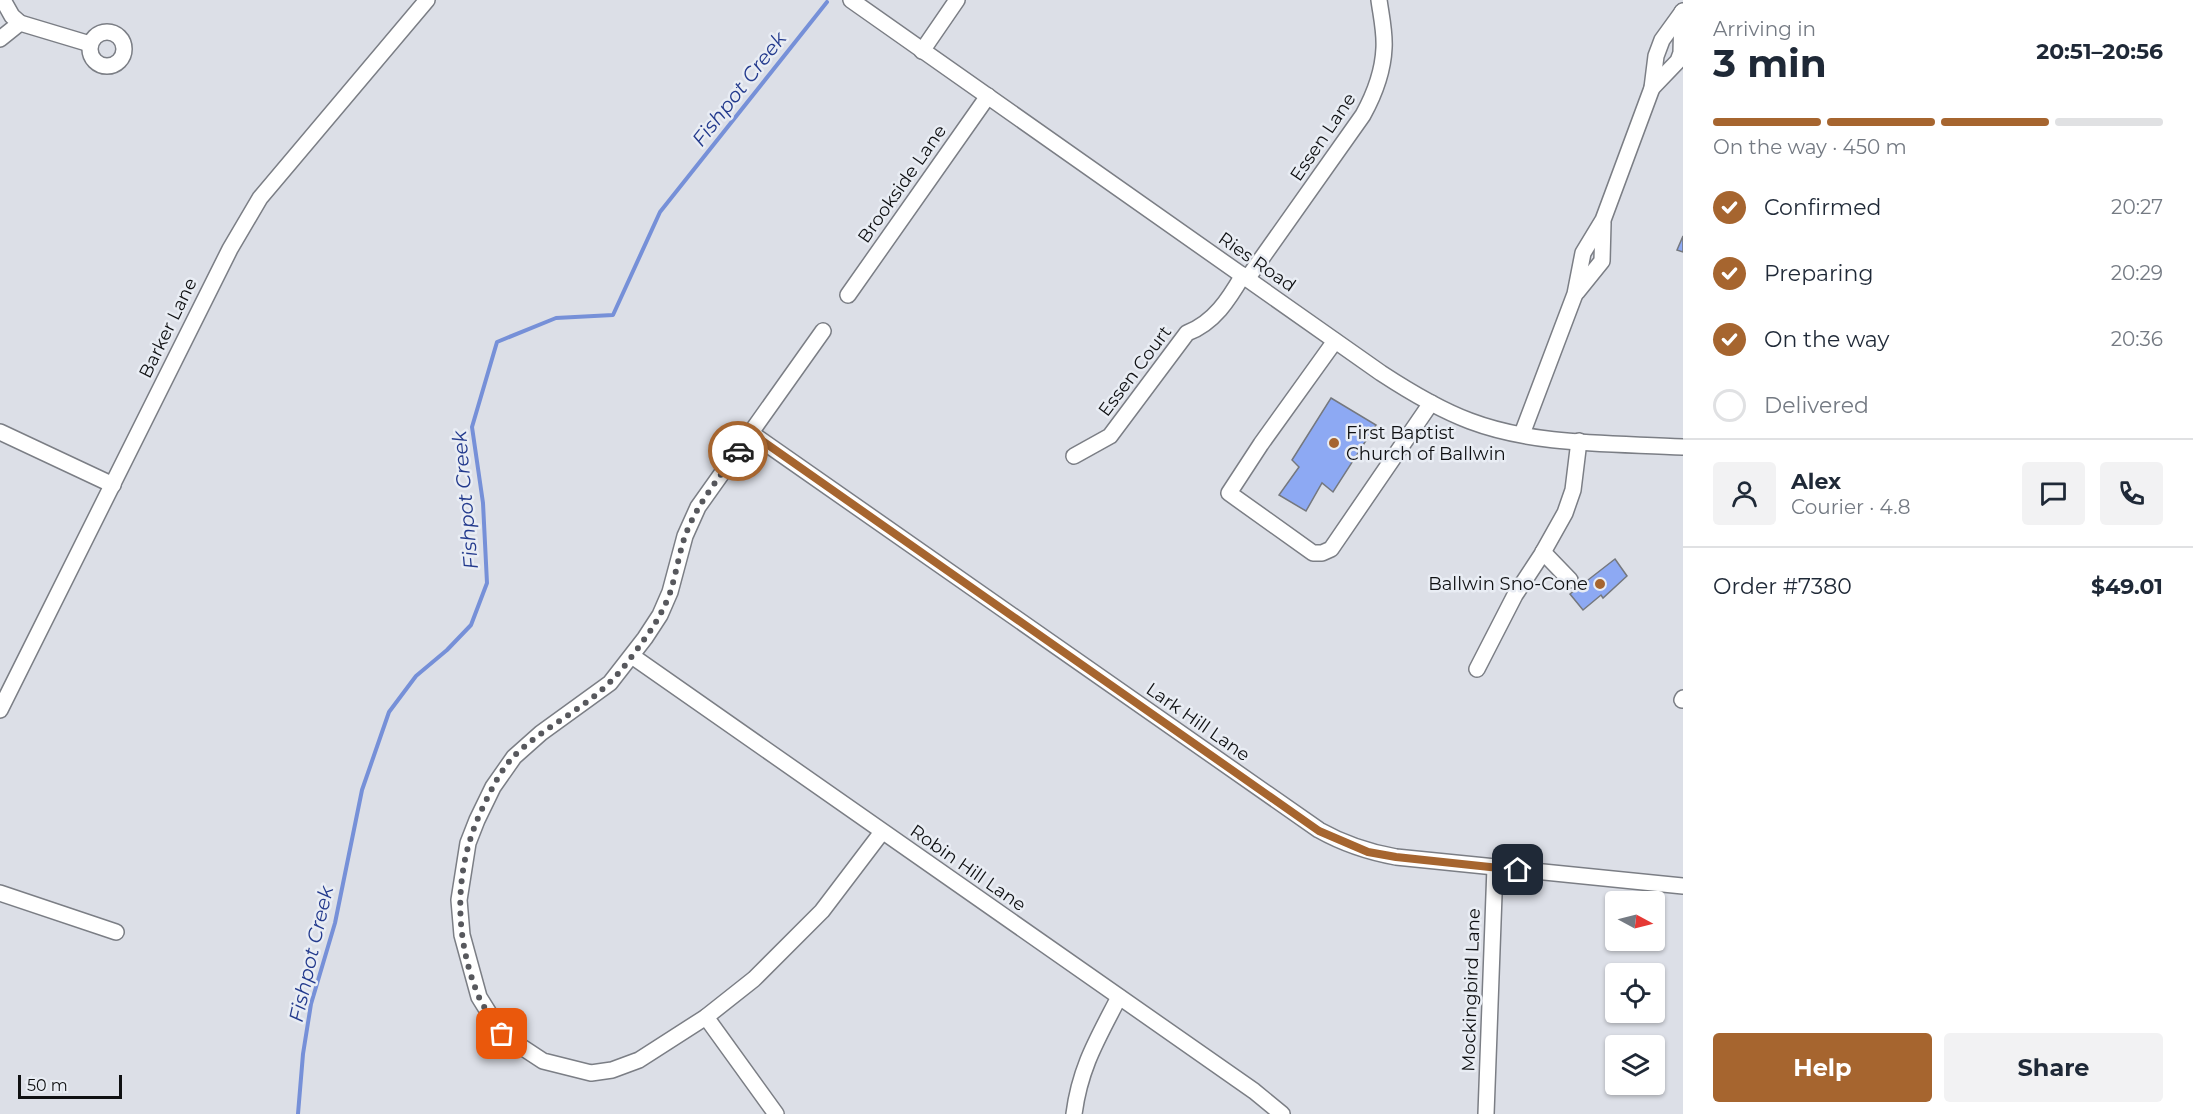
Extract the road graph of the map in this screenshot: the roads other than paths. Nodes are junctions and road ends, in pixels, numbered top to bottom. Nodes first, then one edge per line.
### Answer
1 (3, 0) edge
2 (427, 0) edge
3 (957, 0) edge
4 (1379, 0) edge
5 (853, 2) edge
6 (1683, 9) edge
7 (20, 23) junction
8 (0, 39) edge
9 (90, 44) dead end
10 (922, 51) junction
11 (1652, 88) junction
12 (988, 96) junction
13 (1245, 277) junction
14 (848, 295) dead end
15 (823, 331) dead end
16 (1335, 341) junction
17 (1431, 403) junction
18 (0, 432) edge
19 (751, 433) junction
20 (1522, 434) junction
21 (1579, 441) junction
22 (1683, 447) edge
23 (1074, 456) dead end
24 (113, 485) junction
25 (1543, 552) junction
26 (1570, 580) dead end
27 (632, 656) junction
28 (1477, 669) dead end
29 (0, 710) edge
30 (882, 832) junction
31 (1495, 867) junction
32 (1683, 886) edge
33 (0, 893) edge
34 (116, 932) dead end
35 (1119, 997) junction
36 (706, 1017) junction
37 (776, 1114) edge
38 (1074, 1114) edge
39 (1282, 1114) edge
40 (1486, 1114) edge

1 - 7 street
2 - 24 street, Barker Lane
3 - 10 street
4 - 13 street, Essen Lane
5 - 10 street, Ries Road
6 - 11 street
6 - 11 street
7 - 8 street
7 - 9 street
10 - 12 street, Ries Road
11 - 20 street
12 - 13 street, Ries Road
12 - 14 street, Brookside Lane
13 - 16 street, Ries Road
13 - 23 street, Essen Court
15 - 19 street
16 - 17 street, Ries Road
16 - 17 street
17 - 20 street, Ries Road
18 - 24 street
19 - 27 street
19 - 31 street, Lark Hill Lane
20 - 21 street, Ries Road
21 - 22 street, Ries Road
21 - 25 street
24 - 29 street, Barker Lane
25 - 26 street
25 - 28 street
27 - 30 street, Robin Hill Lane
27 - 36 street
30 - 35 street, Robin Hill Lane
30 - 36 street
31 - 32 street, Lark Hill Lane
31 - 40 street, Mockingbird Lane
33 - 34 street
35 - 38 street
35 - 39 street, Robin Hill Lane
36 - 37 street

